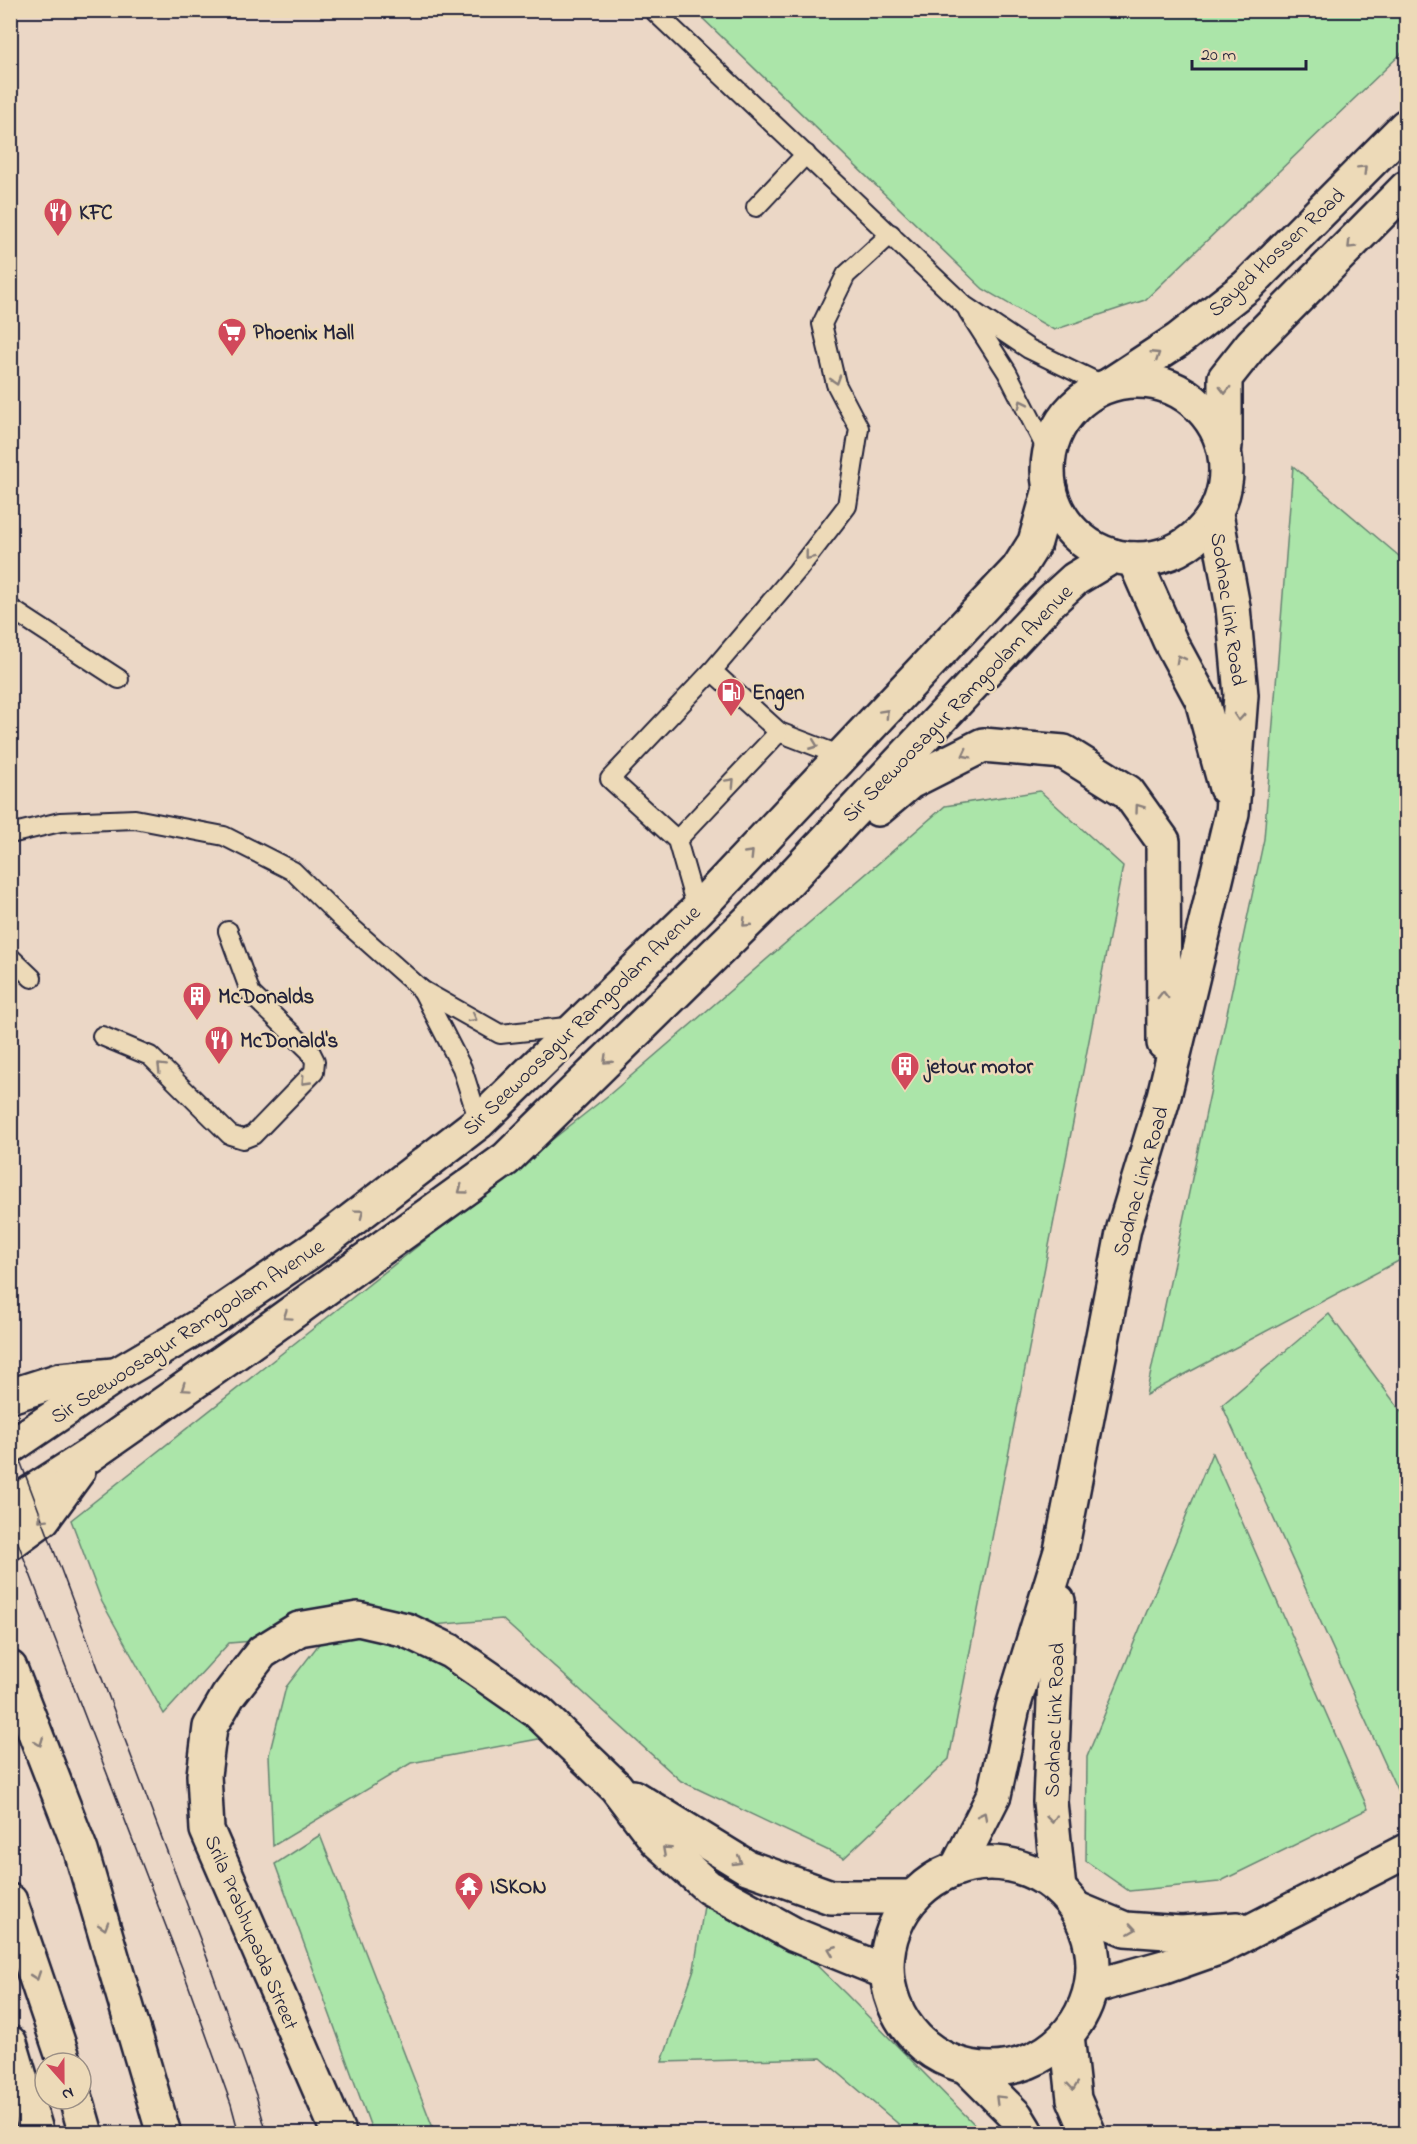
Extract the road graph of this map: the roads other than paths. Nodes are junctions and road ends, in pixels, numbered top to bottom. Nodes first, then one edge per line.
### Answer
1 (653, 10) edge
2 (1407, 126) edge
3 (806, 154) junction
4 (1407, 188) edge
5 (756, 207) dead end
6 (891, 234) junction
7 (965, 306) junction
8 (1107, 387) junction
9 (1225, 449) junction
10 (1050, 456) junction
11 (1050, 489) junction
12 (1216, 514) junction
13 (1123, 558) junction
14 (10, 608) edge
15 (712, 671) junction
16 (119, 679) dead end
17 (778, 732) junction
18 (844, 757) junction
19 (1232, 813) junction
20 (10, 834) edge
21 (677, 840) junction
22 (772, 898) junction
23 (697, 910) junction
24 (228, 931) dead end
25 (10, 957) edge
26 (32, 978) dead end
27 (422, 990) junction
28 (578, 1026) junction
29 (102, 1036) dead end
30 (1164, 1096) junction
31 (479, 1122) junction
32 (118, 1374) junction
33 (10, 1396) edge
34 (10, 1447) edge
35 (90, 1455) junction
36 (10, 1506) edge
37 (10, 1543) edge
38 (1061, 1551) junction
39 (10, 1668) edge
40 (616, 1787) junction
41 (1407, 1851) edge
42 (957, 1868) junction
43 (912, 1897) junction
44 (1068, 1899) junction
45 (10, 1901) edge
46 (1257, 1928) junction
47 (886, 1972) junction
48 (1092, 1987) junction
49 (1067, 2035) junction
50 (10, 2043) edge
51 (61, 2051) edge
52 (968, 2068) junction
53 (10, 2111) edge
54 (80, 2111) edge
55 (20, 2133) edge
56 (37, 2133) edge
57 (86, 2133) edge
58 (164, 2133) edge
59 (339, 2133) edge
60 (1027, 2133) edge
61 (1089, 2133) edge

1 - 3 lane
8 -> 2 main road, Sayed Hossen Road
3 - 5 lane
3 - 6 lane
4 -> 9 main road
6 - 7 lane
6 -> 15 lane
7 - 8 lane
10 -> 7 lane
8 - 9 main road
8 - 10 main road
9 - 12 main road
10 - 11 main road
11 - 13 main road
18 -> 11 main road, Sir Seewoosagur Ramgoolam Avenue
12 - 13 main road
12 -> 19 main road, Sodnac Link Road
19 -> 13 main road, Sodnac Link Road
13 - 22 main road, Sir Seewoosagur Ramgoolam Avenue
14 - 16 lane
15 - 17 lane
15 - 21 lane
17 -> 18 lane
21 -> 17 lane
23 -> 18 main road, Sir Seewoosagur Ramgoolam Avenue
19 - 30 main road, Sodnac Link Road
20 - 27 lane
21 - 23 lane
30 -> 22 main road
22 -> 35 main road, Sir Seewoosagur Ramgoolam Avenue
23 - 28 main road, Sir Seewoosagur Ramgoolam Avenue
24 -> 29 lane
25 - 26 lane
27 -> 28 lane
27 - 31 lane
28 - 31 main road, Sir Seewoosagur Ramgoolam Avenue
30 - 38 main road, Sodnac Link Road
32 -> 31 main road, Sir Seewoosagur Ramgoolam Avenue
32 - 33 main road
32 - 34 main road, Sir Seewoosagur Ramgoolam Avenue
35 - 36 main road, Sir Seewoosagur Ramgoolam Avenue
35 -> 37 main road
42 -> 38 main road, Sodnac Link Road
38 -> 44 main road, Sodnac Link Road
39 -> 58 main road
40 -> 43 main road
47 -> 40 main road
40 - 59 main road, Srila Prabhupada Street
41 - 46 main road
42 - 43 main road
42 - 44 main road
43 - 47 main road
44 -> 46 main road
44 - 48 main road
45 -> 51 main road
46 - 48 main road
47 - 52 main road
48 - 49 main road
49 - 52 main road
49 -> 61 main road
50 - 56 main road
60 -> 52 main road
53 - 55 main road
54 - 57 main road

